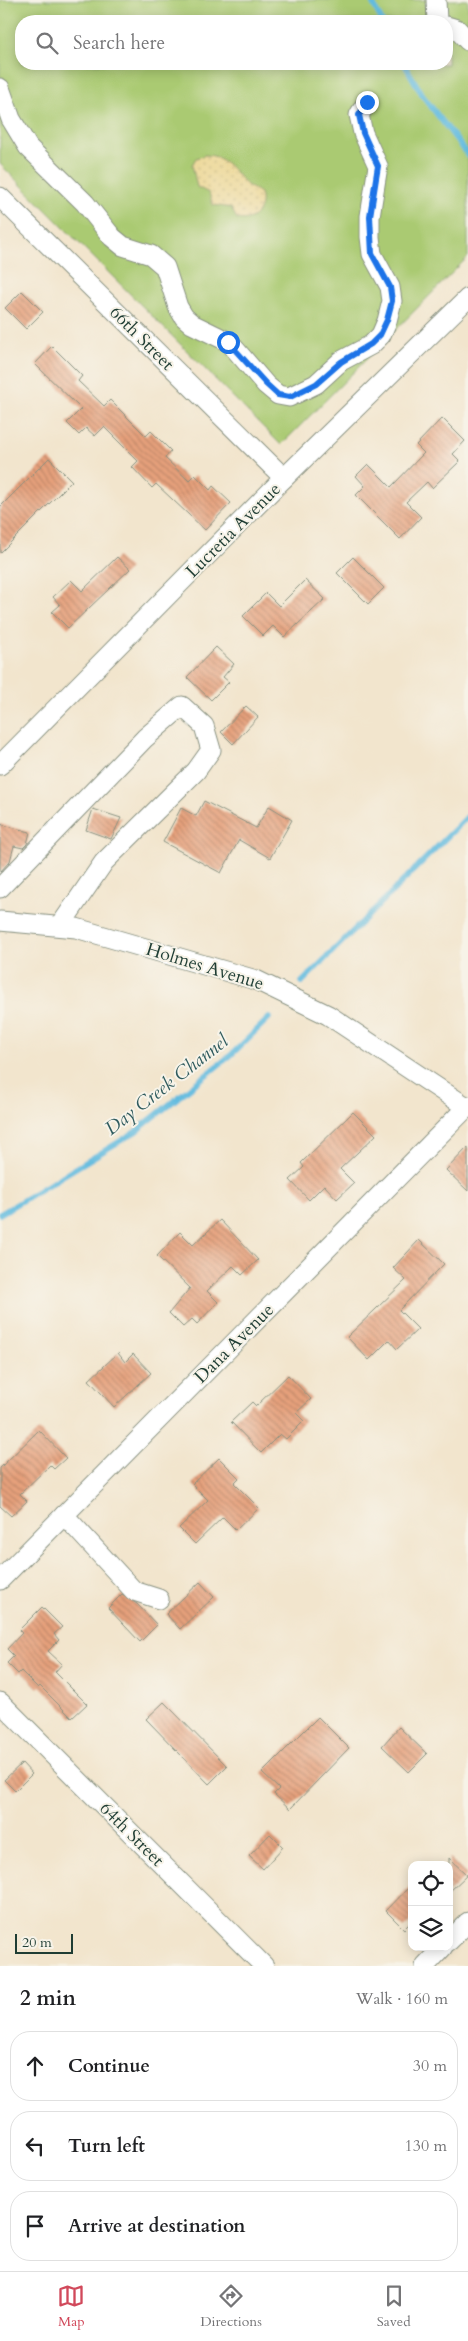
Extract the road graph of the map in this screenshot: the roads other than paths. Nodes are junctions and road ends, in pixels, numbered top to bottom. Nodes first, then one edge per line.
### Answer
1 (436, 0) edge
2 (437, 15) edge
3 (453, 28) edge
4 (468, 41) edge
5 (0, 88) edge
6 (367, 102) dead end
7 (0, 197) edge
8 (468, 298) edge
9 (284, 478) junction
10 (0, 765) edge
11 (0, 888) edge
12 (0, 921) edge
13 (60, 926) junction
14 (468, 1107) edge
15 (64, 1515) junction
16 (0, 1580) edge
17 (159, 1599) dead end
18 (0, 1702) edge
19 (468, 1922) edge
20 (453, 1937) edge
21 (439, 1951) edge
22 (264, 1966) edge
23 (425, 1966) edge

1 - 2 street
3 - 4 street
5 - 6 street
7 - 9 street, 66th Street
8 - 9 street, Lucretia Avenue
9 - 10 street, Lucretia Avenue
11 - 13 street
12 - 13 street, Holmes Avenue
13 - 14 street, Holmes Avenue
14 - 15 street, Dana Avenue
15 - 16 street, Dana Avenue
15 - 17 street
18 - 22 street, 64th Street
19 - 20 street
21 - 23 street

